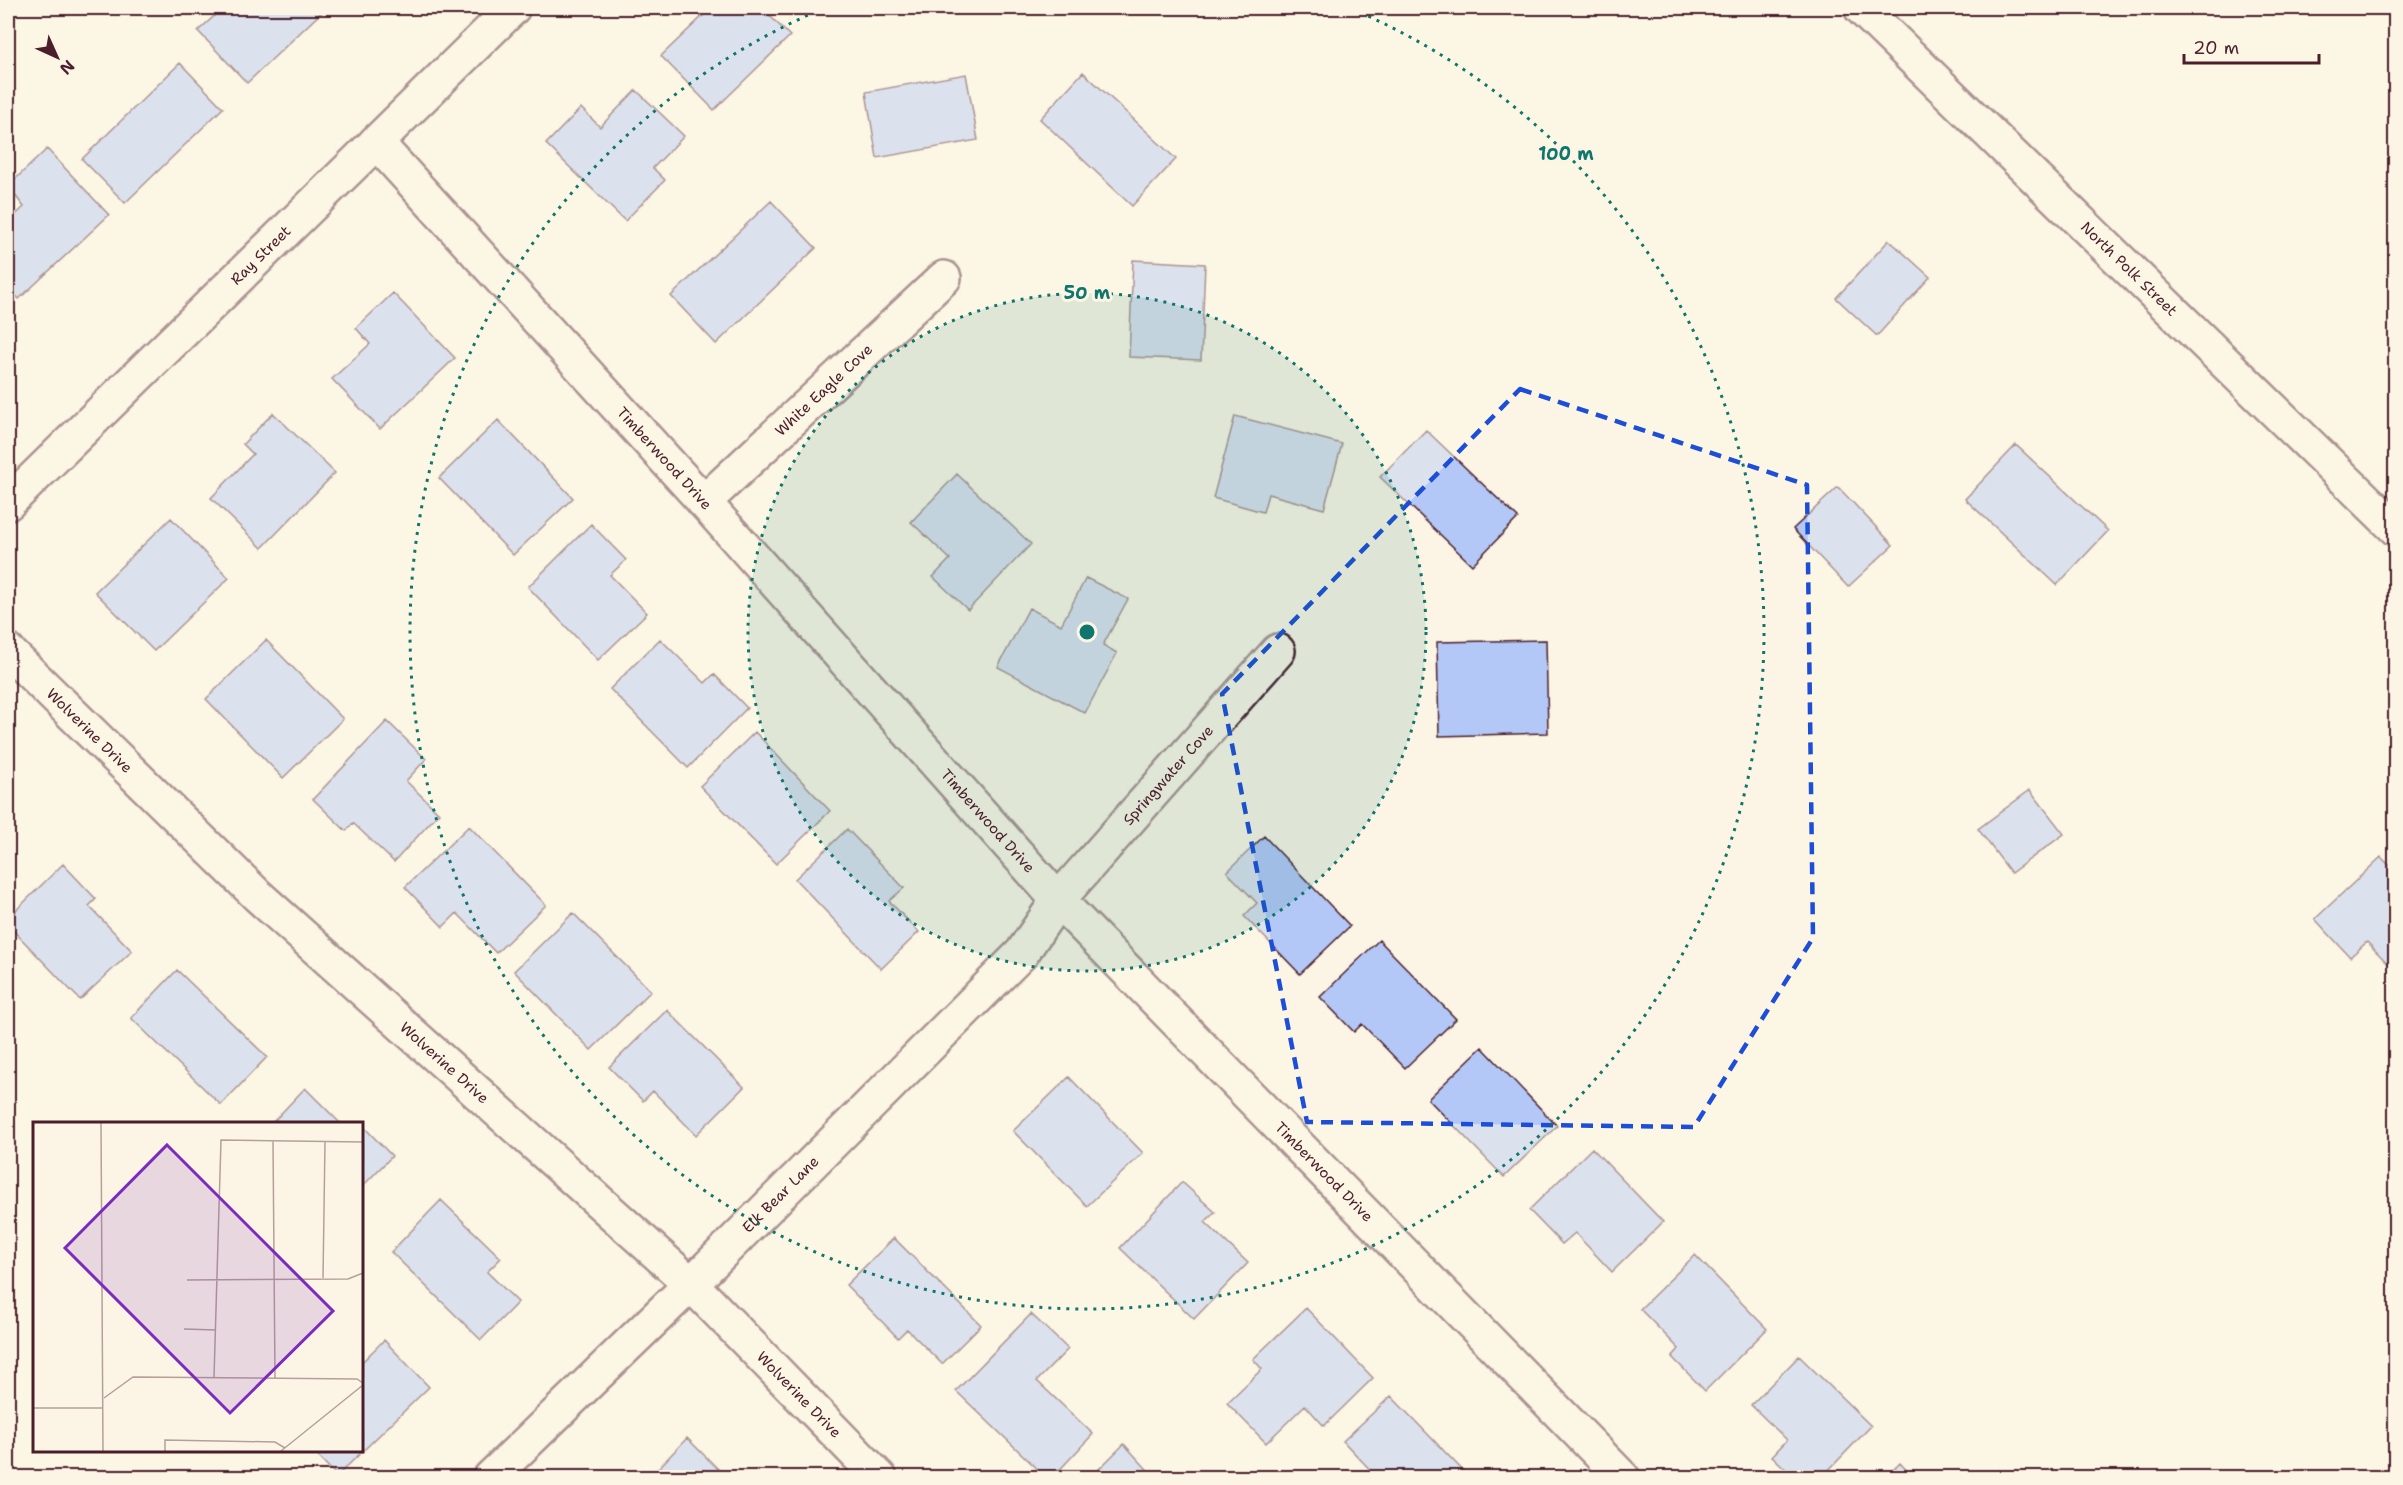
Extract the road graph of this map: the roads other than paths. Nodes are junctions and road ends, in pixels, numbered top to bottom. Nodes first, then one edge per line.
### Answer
1 (513, 8) edge
2 (1861, 8) edge
3 (376, 142) junction
4 (944, 278) dead end
5 (704, 502) junction
6 (8, 503) edge
7 (2396, 529) edge
8 (8, 651) edge
9 (1278, 651) dead end
10 (1058, 900) junction
11 (691, 1284) junction
12 (490, 1478) edge
13 (879, 1478) edge
14 (1623, 1478) edge

1 - 3 street, Ray Street
2 - 7 street, North Polk Street
3 - 5 street, Timberwood Drive
3 - 6 street, Ray Street
4 - 5 street, White Eagle Cove
5 - 10 street, Timberwood Drive
8 - 11 street, Wolverine Drive
9 - 10 street, Springwater Cove
10 - 11 street, Elk Bear Lane
10 - 14 street, Timberwood Drive
11 - 12 street, Elk Bear Lane
11 - 13 street, Wolverine Drive

